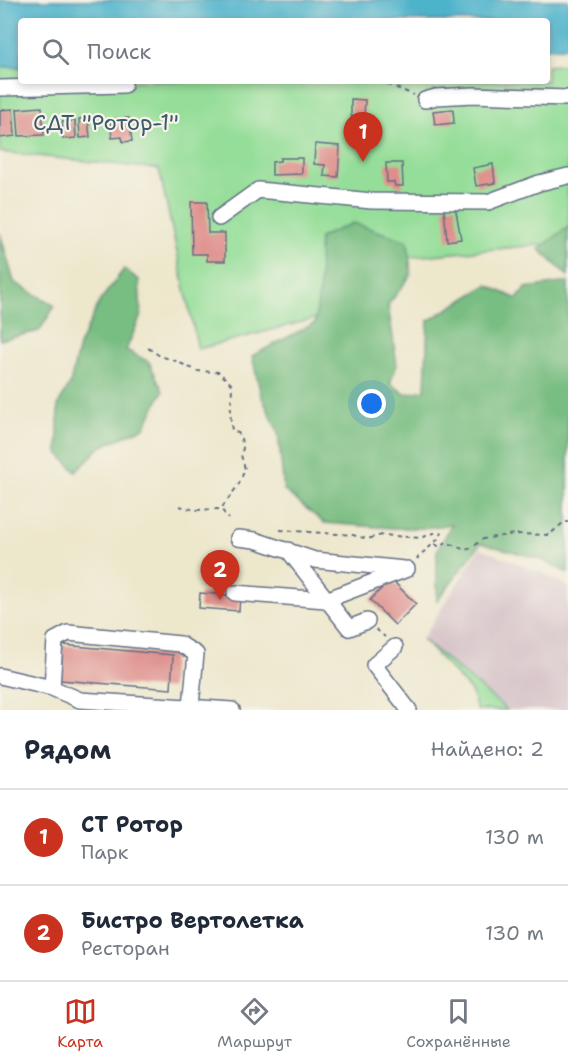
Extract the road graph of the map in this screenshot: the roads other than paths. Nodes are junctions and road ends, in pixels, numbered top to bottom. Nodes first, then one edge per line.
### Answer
1 (124, 85) dead end
2 (0, 88) edge
3 (568, 98) edge
4 (425, 100) road end
5 (568, 176) edge
6 (219, 218) dead end
7 (238, 538) dead end
8 (288, 550) junction
9 (235, 593) dead end
10 (329, 602) junction
11 (367, 621) road end
12 (394, 647) road end
13 (0, 676) edge
14 (52, 688) junction
15 (191, 706) junction
16 (232, 710) edge
17 (409, 710) edge

1 - 2 street
3 - 4 street
5 - 6 street
7 - 8 street
8 - 10 street
8 - 10 street
9 - 10 street
10 - 11 street
12 - 17 street
13 - 14 street
14 - 15 street
14 - 15 street
15 - 16 street

